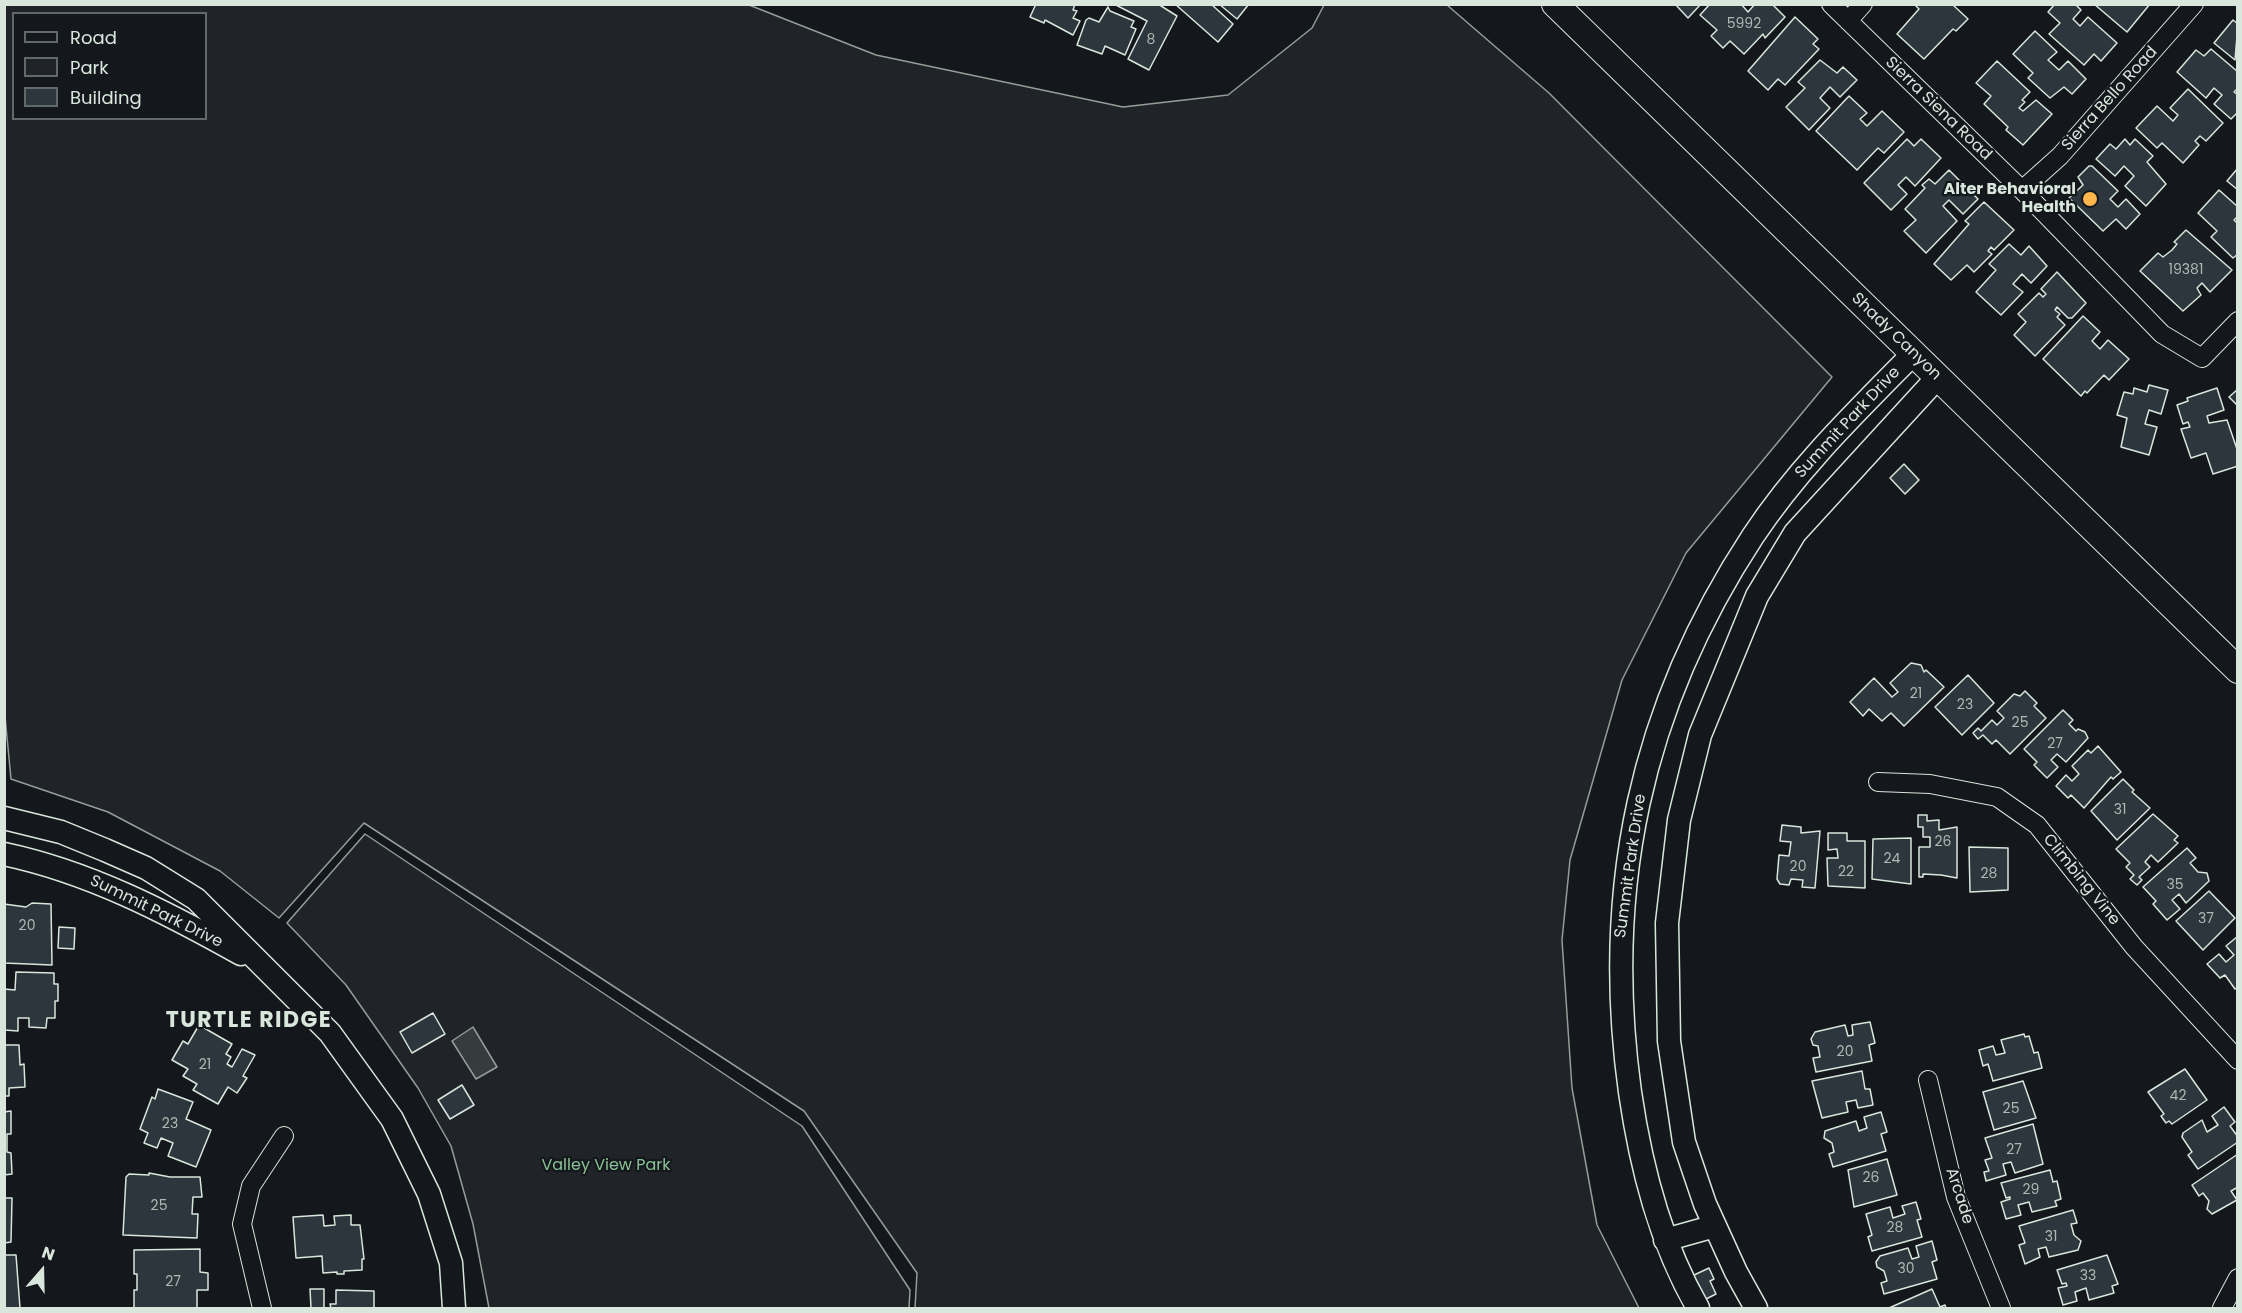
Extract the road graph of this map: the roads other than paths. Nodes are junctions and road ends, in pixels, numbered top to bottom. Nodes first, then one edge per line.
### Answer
1 (1555, 4) edge
2 (1831, 4) edge
3 (1863, 4) edge
4 (2194, 4) edge
5 (1848, 21) junction
6 (2022, 190) junction
7 (2238, 321) edge
8 (1913, 354) junction
9 (1937, 378) junction
10 (2238, 670) edge
11 (1878, 782) dead end
12 (4, 818) edge
13 (4, 854) edge
14 (269, 969) junction
15 (2238, 1060) edge
16 (1928, 1080) dead end
17 (284, 1136) dead end
18 (1714, 1226) junction
19 (1665, 1240) junction
20 (2238, 1278) edge
21 (262, 1308) edge
22 (454, 1308) edge
23 (1698, 1308) edge
24 (1756, 1308) edge
25 (2001, 1308) edge
26 (2222, 1308) edge

1 - 8 main road, Shady Canyon
2 - 5 street, Sierra Siena Road
3 - 5 street
4 - 6 street, Sierra Bello Road
5 - 6 street, Sierra Siena Road
6 - 7 street, Sierra Siena Road
8 - 9 main road, Shady Canyon
8 - 19 street, Summit Park Drive
9 - 10 main road, Shady Canyon
9 - 18 street, Summit Park Drive
11 - 15 street, Climbing Vine
12 - 14 street, Summit Park Drive
13 - 14 street, Summit Park Drive
14 - 22 street, Summit Park Drive
16 - 25 street, Arcade
17 - 21 street
18 - 19 street
18 - 24 street, Summit Park Drive
19 - 23 street, Summit Park Drive
20 - 26 street

